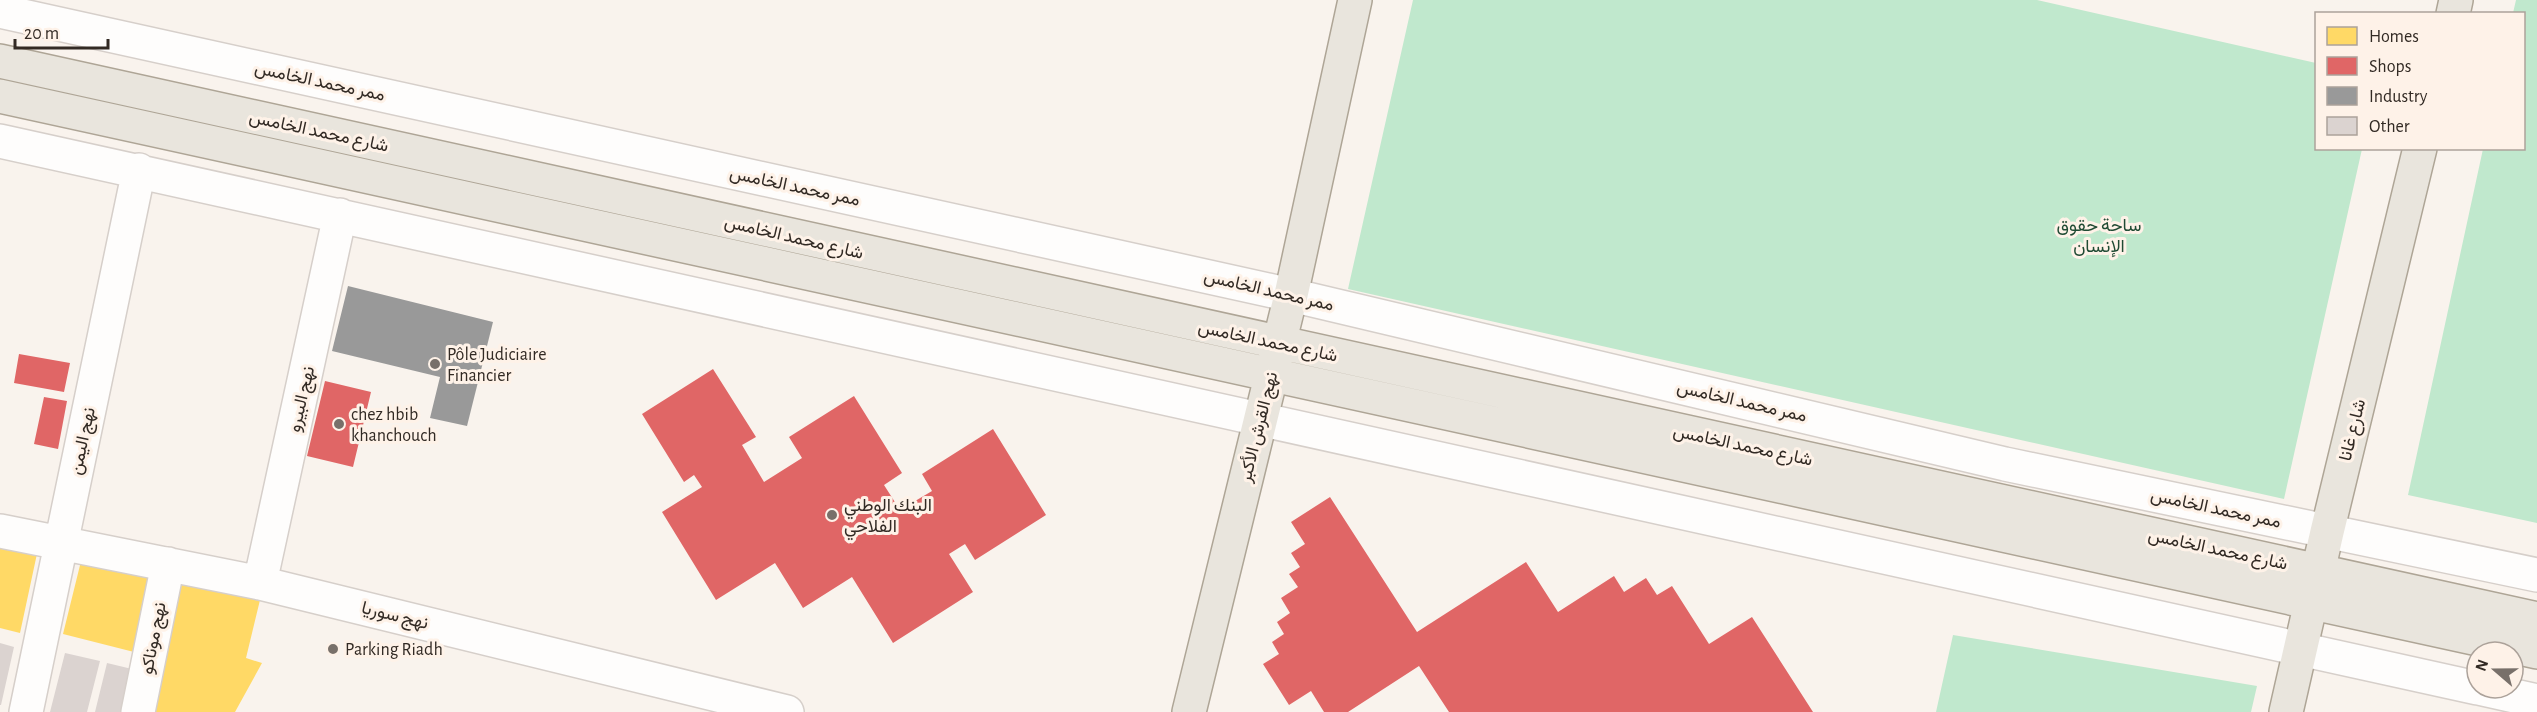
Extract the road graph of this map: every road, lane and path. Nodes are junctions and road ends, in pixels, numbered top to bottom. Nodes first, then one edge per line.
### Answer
1 (1355, 0) edge
2 (0, 11) edge
3 (0, 61) edge
4 (0, 96) edge
5 (0, 141) edge
6 (2420, 150) edge
7 (139, 170) junction
8 (340, 215) junction
9 (1291, 295) junction
10 (1279, 344) junction
11 (1271, 375) junction
12 (1260, 419) junction
13 (0, 531) edge
14 (2326, 532) junction
15 (60, 544) junction
16 (168, 564) junction
17 (2318, 571) junction
18 (2537, 575) edge
19 (260, 583) junction
20 (2311, 602) junction
21 (2537, 619) edge
22 (2301, 648) junction
23 (2537, 652) edge
24 (2465, 685) edge
25 (26, 712) edge
26 (138, 712) edge
27 (787, 712) edge
28 (1189, 712) edge
29 (2286, 712) edge

1 - 9 main road, نهج القرش الأكبر
2 - 9 street, ممر محمد الخامس
3 - 10 main road, شارع محمد الخامس
4 - 11 main road, شارع محمد الخامس
5 - 7 street
6 - 14 main road, شارع غانا
7 - 8 street
7 - 15 street, نهج اليمن
8 - 12 street
8 - 19 street, نهج البيرو
9 - 10 main road, نهج القرش الأكبر
9 - 14 street, ممر محمد الخامس
10 - 11 main road, نهج القرش الأكبر
10 - 17 main road, شارع محمد الخامس
11 - 12 main road, نهج القرش الأكبر
11 - 20 main road, شارع محمد الخامس
12 - 22 street
12 - 28 main road, نهج القرش الأكبر
13 - 15 street, نهج سوريا
14 - 17 main road, شارع غانا
14 - 18 street, ممر محمد الخامس
15 - 16 street, نهج سوريا
15 - 25 street, نهج اليمن
16 - 19 street, نهج سوريا
16 - 26 street, نهج موناكو
17 - 20 main road, شارع غانا
17 - 21 main road, شارع محمد الخامس
19 - 27 street, نهج سوريا
20 - 22 main road, شارع غانا
20 - 23 main road, شارع محمد الخامس
22 - 24 street
22 - 29 main road, شارع غانا

